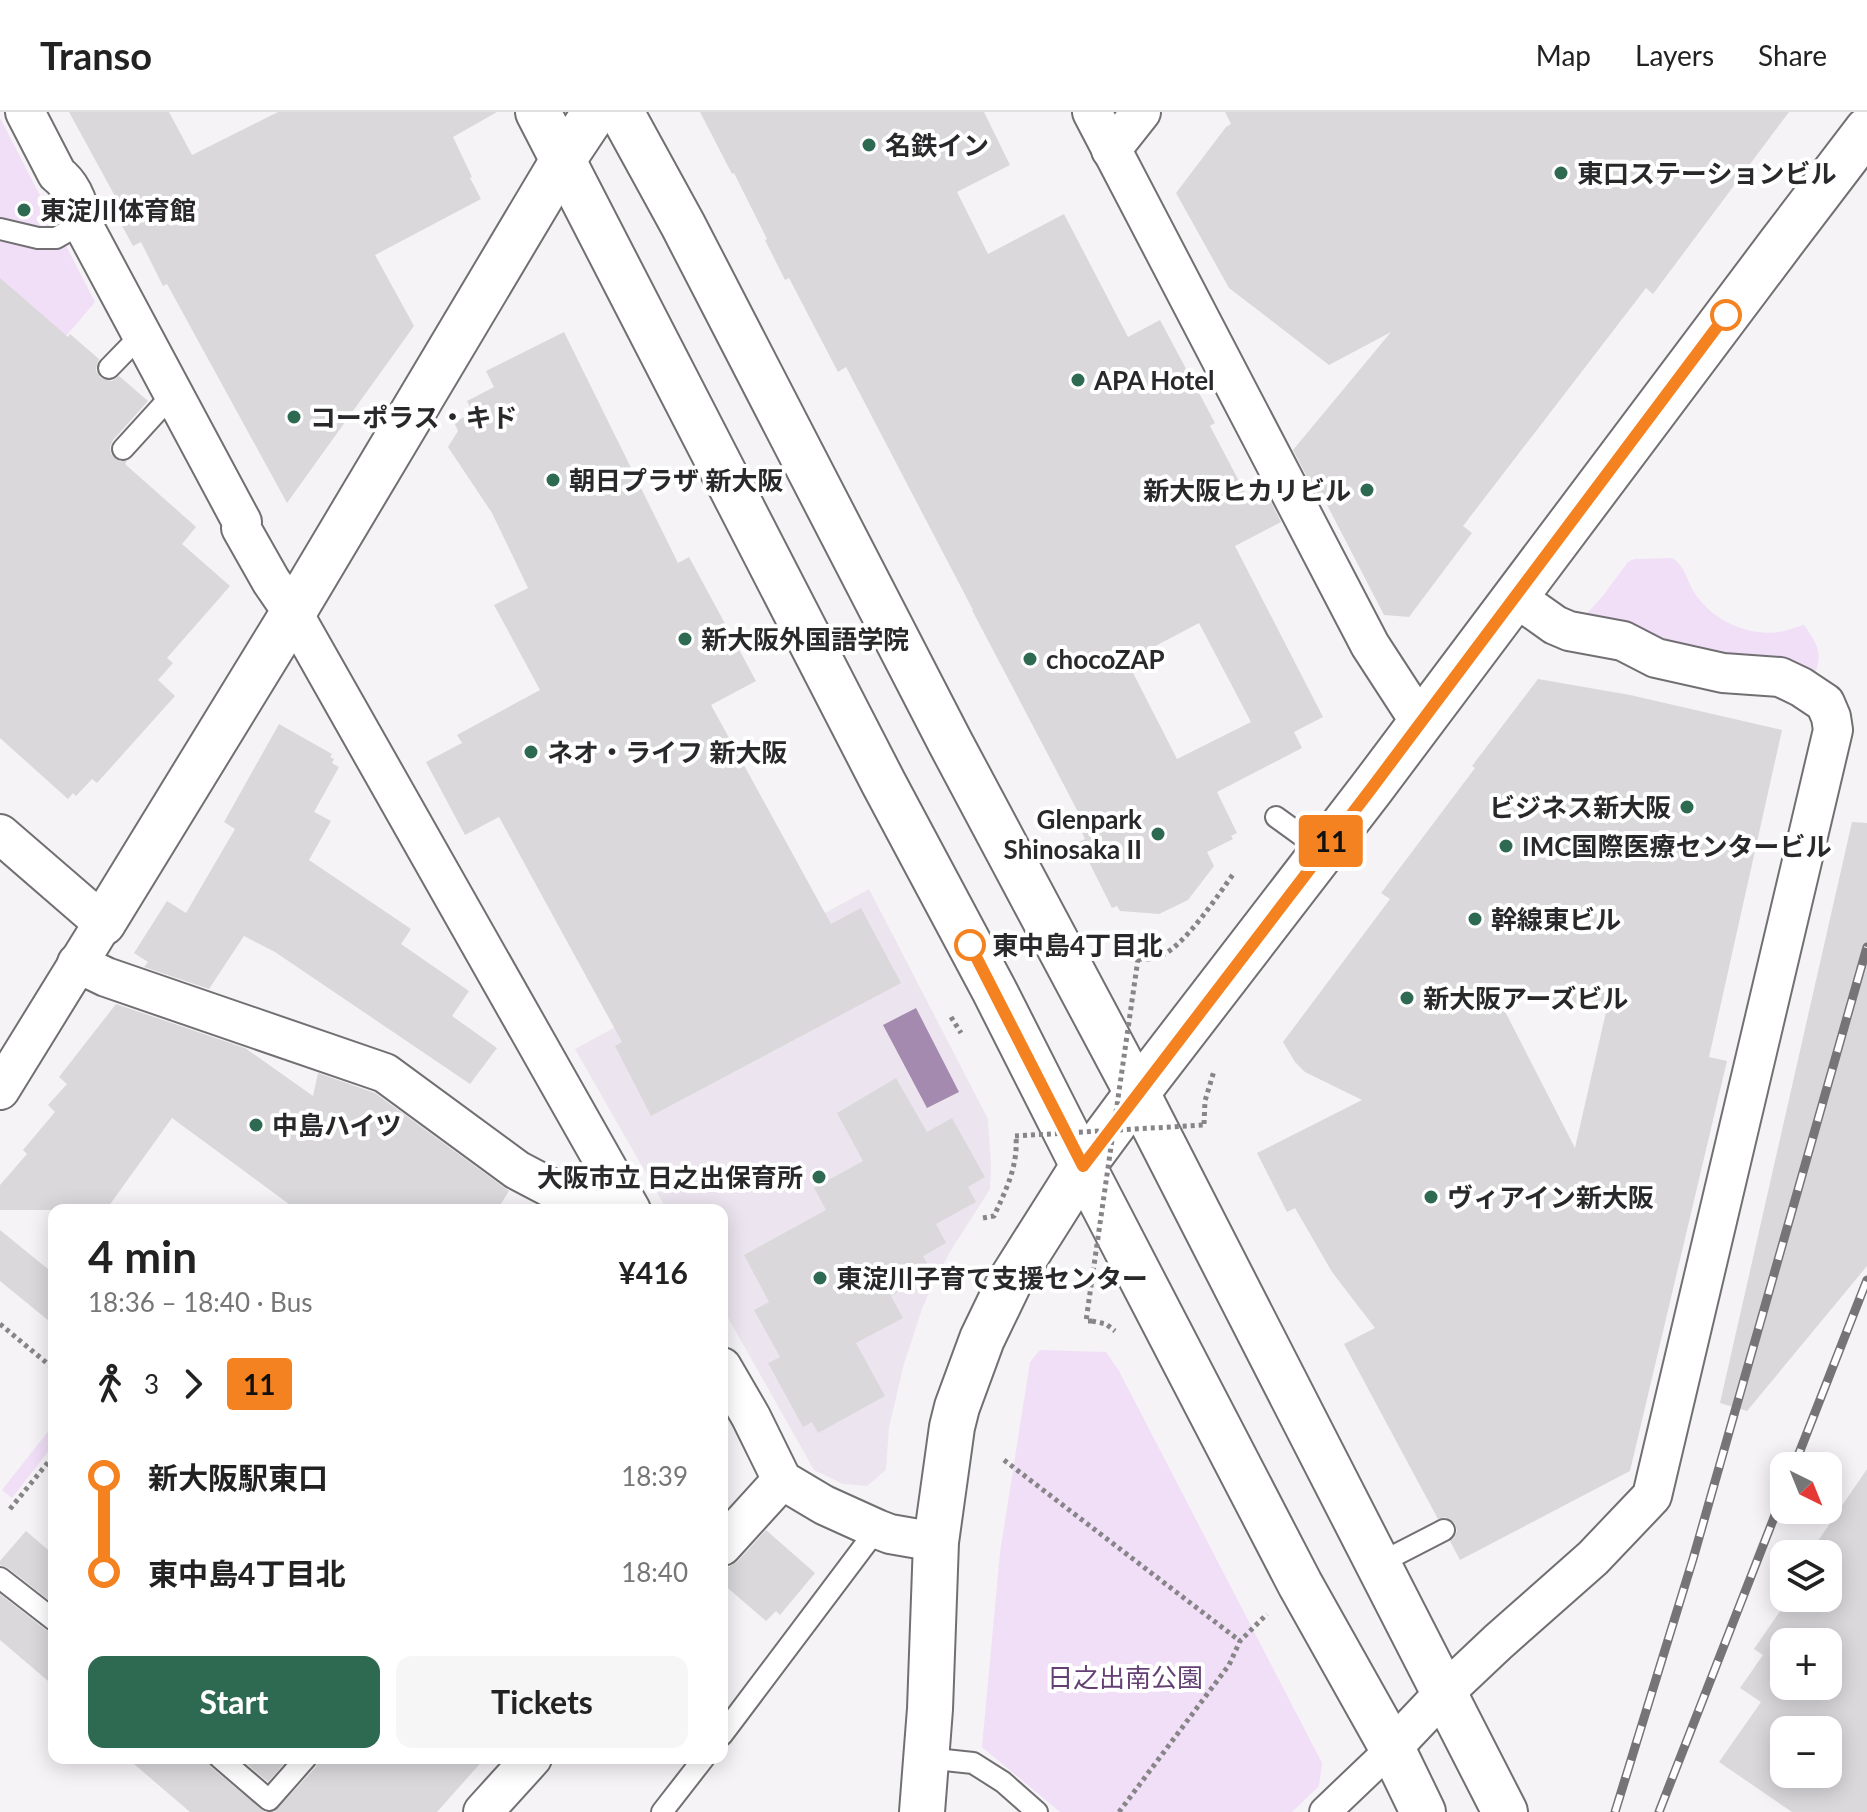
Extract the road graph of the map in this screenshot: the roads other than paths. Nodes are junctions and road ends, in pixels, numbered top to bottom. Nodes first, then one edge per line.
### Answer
1 (25, 112) edge
2 (538, 112) edge
3 (595, 112) edge
4 (621, 112) edge
5 (1092, 112) edge
6 (1141, 112) edge
7 (1867, 130) edge
8 (1111, 150) junction
9 (563, 160) junction
10 (82, 223) junction
11 (0, 229) edge
12 (142, 334) junction
13 (109, 368) dead end
14 (173, 394) junction
15 (123, 449) dead end
16 (1514, 596) junction
17 (293, 613) junction
18 (1420, 722) junction
19 (1276, 817) dead end
20 (0, 834) edge
21 (1323, 851) junction
22 (103, 923) junction
23 (77, 963) junction
24 (5, 1072) edge
25 (1137, 1093) junction
26 (1083, 1166) junction
27 (582, 1204) edge
28 (628, 1204) edge
29 (728, 1385) edge
30 (737, 1411) edge
31 (782, 1480) junction
32 (877, 1529) junction
33 (1444, 1530) dead end
34 (728, 1539) edge
35 (936, 1542) junction
36 (1378, 1564) junction
37 (0, 1578) edge
38 (48, 1615) edge
39 (1444, 1693) junction
40 (728, 1727) edge
41 (1392, 1748) junction
42 (926, 1758) junction
43 (227, 1764) edge
44 (301, 1764) edge
45 (527, 1764) edge
46 (699, 1764) edge
47 (483, 1812) edge
48 (662, 1812) edge
49 (922, 1812) edge
50 (1037, 1812) edge
51 (1325, 1812) edge
52 (1423, 1812) edge
53 (1505, 1812) edge

1 - 10 street
2 - 9 street
3 - 9 street
4 - 25 street
5 - 8 street
6 - 8 street
7 - 16 street
8 - 18 street
9 - 17 street
9 - 26 street
10 - 11 lane
10 - 12 street
12 - 13 lane
12 - 14 street
14 - 15 lane
14 - 17 street
16 - 18 street
16 - 39 street
17 - 22 street
17 - 28 street
18 - 21 street
19 - 21 lane
20 - 22 street
21 - 25 street
22 - 23 street
23 - 24 street
23 - 27 street
25 - 26 street
25 - 36 street
26 - 35 street
26 - 41 street
29 - 30 street
30 - 31 street
31 - 32 street
31 - 34 street
32 - 35 street
32 - 40 lane
33 - 36 lane
35 - 42 street
36 - 39 street
37 - 38 lane
39 - 41 street
39 - 53 street
41 - 51 street
41 - 52 street
42 - 49 street
42 - 50 lane
43 - 44 lane
45 - 47 street
46 - 48 lane

